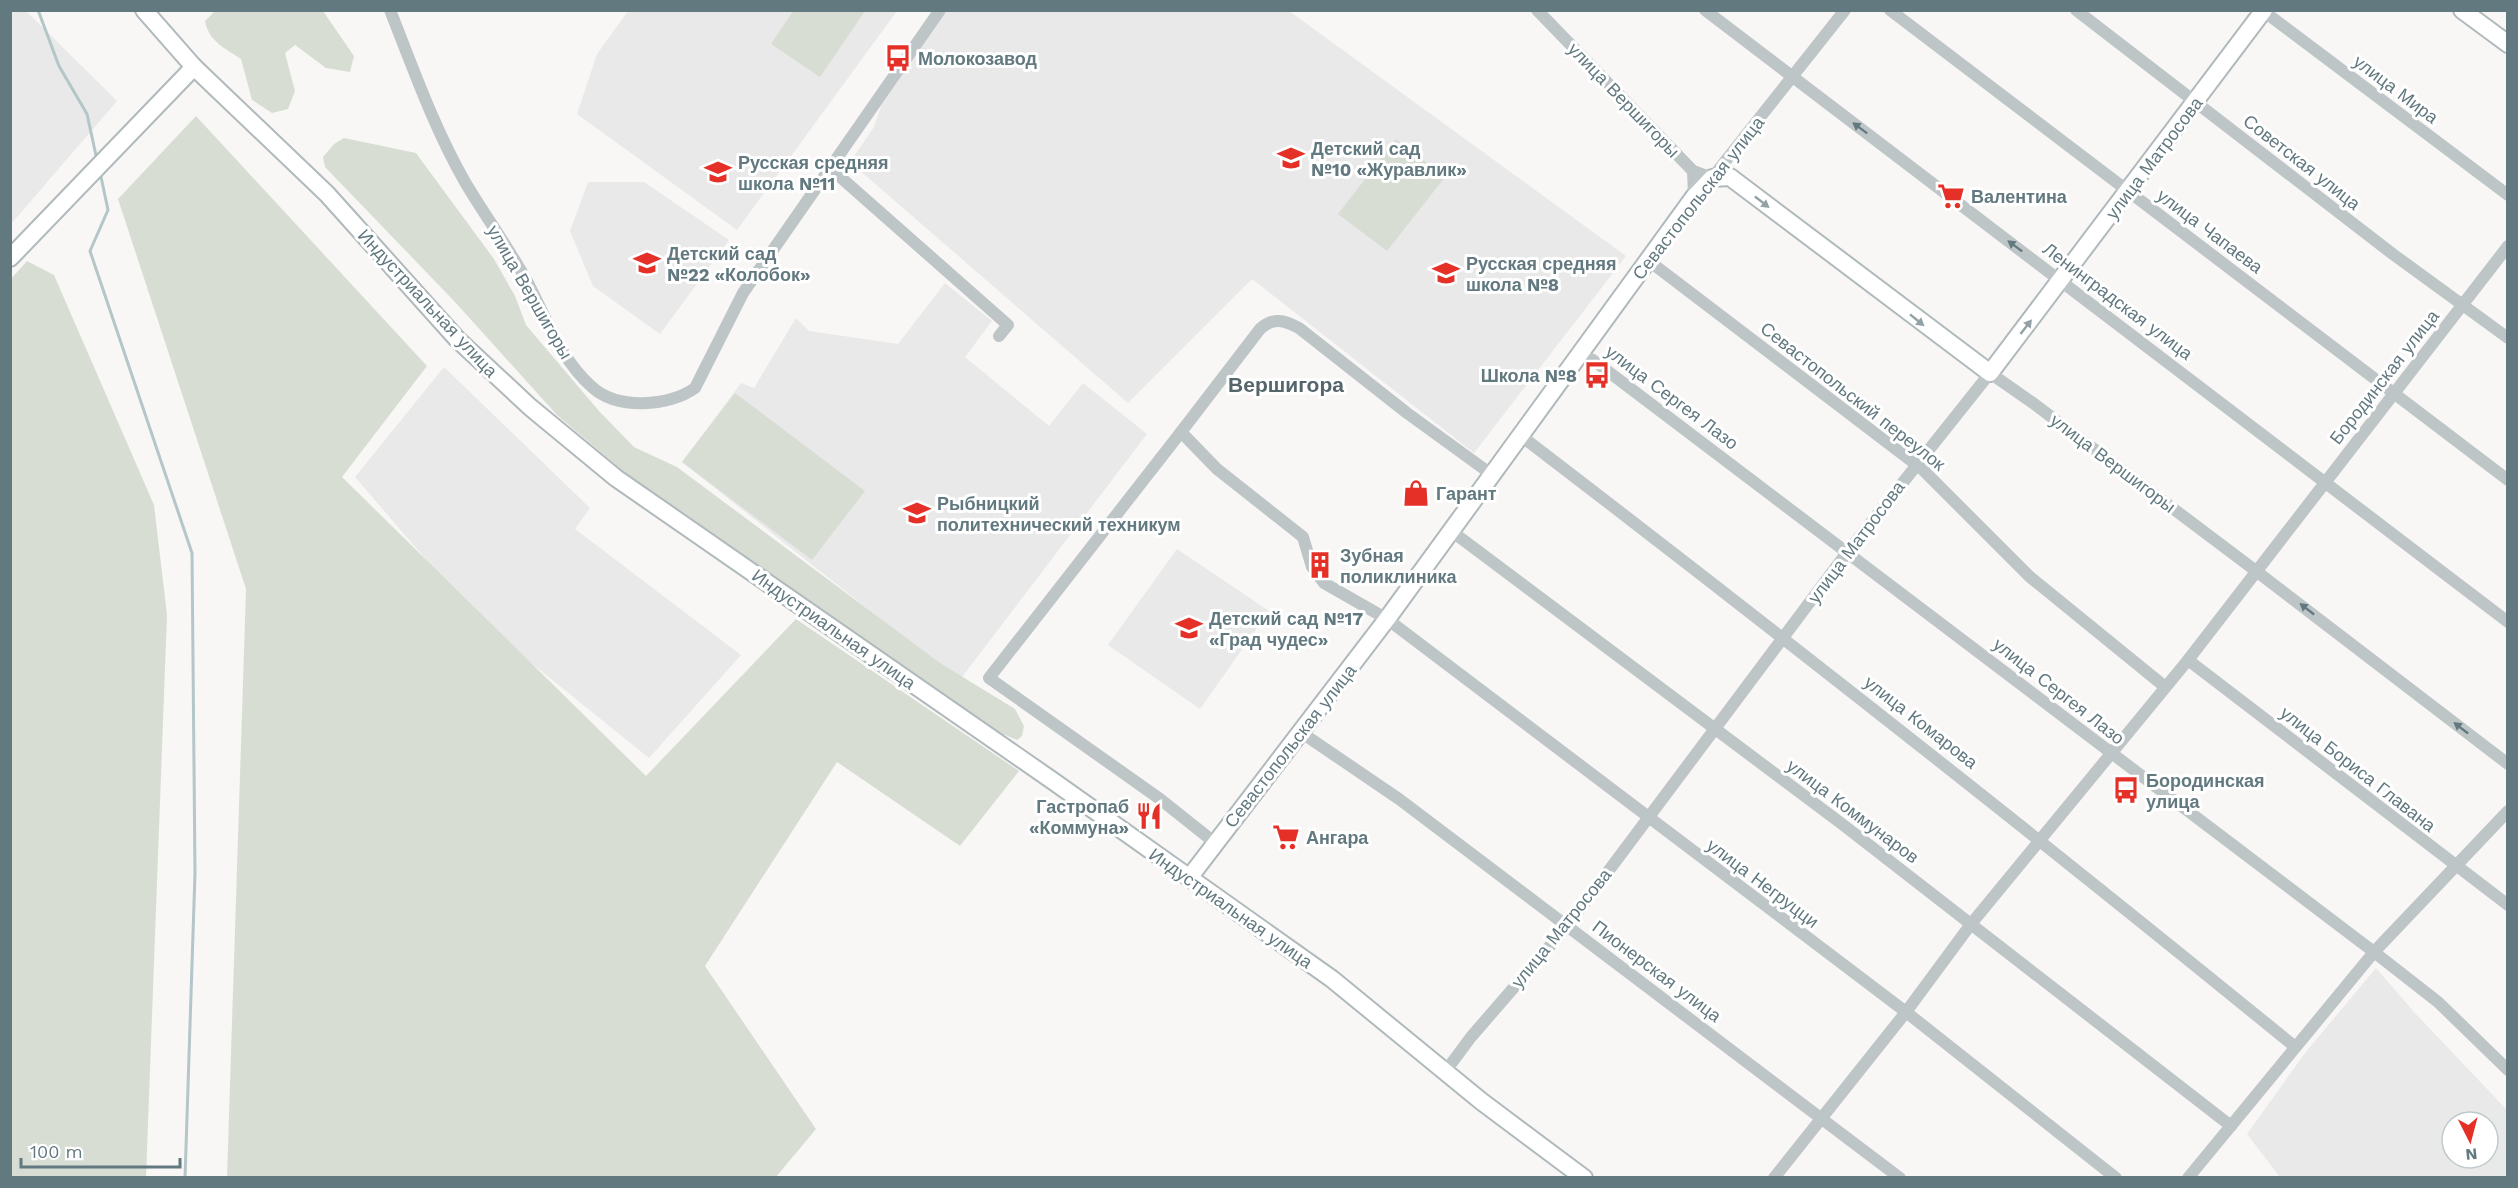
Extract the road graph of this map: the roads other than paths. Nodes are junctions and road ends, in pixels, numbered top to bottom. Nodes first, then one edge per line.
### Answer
1 (390, 10) edge
2 (940, 10) edge
3 (1536, 10) edge
4 (1705, 10) edge
5 (1845, 10) edge
6 (1890, 10) edge
7 (2076, 10) edge
8 (2462, 10) edge
9 (146, 11) edge
10 (2263, 11) edge
11 (2508, 44) edge
12 (194, 67) junction
13 (1792, 77) junction
14 (2196, 103) junction
15 (830, 168) junction
16 (1693, 171) junction
17 (1712, 177) junction
18 (2128, 190) junction
19 (2508, 195) edge
20 (1695, 197) junction
21 (2508, 246) edge
22 (10, 258) edge
23 (1649, 261) junction
24 (2062, 281) junction
25 (2463, 305) junction
26 (999, 336) dead end
27 (2508, 338) edge
28 (1579, 354) junction
29 (1990, 374) junction
30 (2394, 394) junction
31 (1181, 432) junction
32 (1520, 435) junction
33 (1915, 464) junction
34 (1491, 474) junction
35 (2508, 480) edge
36 (2325, 481) junction
37 (1450, 530) junction
38 (1848, 551) junction
39 (2256, 570) junction
40 (1387, 620) junction
41 (2508, 622) edge
42 (1785, 638) junction
43 (2188, 660) junction
44 (2164, 686) junction
45 (1715, 728) junction
46 (1302, 733) junction
47 (2111, 754) junction
48 (2508, 764) edge
49 (2508, 811) edge
50 (1647, 819) junction
51 (2040, 838) junction
52 (1214, 842) junction
53 (2456, 868) junction
54 (1189, 878) junction
55 (2508, 905) edge
56 (1971, 924) junction
57 (1568, 925) junction
58 (2374, 952) junction
59 (1906, 1012) junction
60 (2294, 1046) junction
61 (2508, 1070) edge
62 (1445, 1072) junction
63 (1819, 1117) junction
64 (2231, 1126) junction
65 (1584, 1178) edge
66 (1774, 1178) edge
67 (1900, 1178) edge
68 (2116, 1178) edge
69 (2188, 1178) edge

1 - 15 street, улица Вершигоры
2 - 15 street, улица Вершигоры
3 - 16 street, улица Вершигоры
4 - 13 street, Ленинградская улица
5 - 13 street, Севастопольская улица
6 - 18 street, улица Чапаева
7 - 14 street, Советская улица
8 - 11 street
9 - 12 street, Индустриальная улица
10 - 14 street, улица Матросова
10 - 19 street, улица Мира
12 - 22 street
12 - 54 street, Индустриальная улица
13 - 17 street, Севастопольская улица
24 -> 13 street, Ленинградская улица
14 - 18 street, улица Матросова
14 - 25 street, Советская улица
15 - 26 street
16 - 17 street
16 - 20 street, улица Вершигоры
17 - 20 street, Севастопольская улица
17 -> 29 street, улица Вершигоры
18 - 24 street, улица Матросова
18 - 30 street, улица Чапаева
20 - 23 street, Севастопольская улица
21 - 25 street, Бородинская улица
23 - 28 street, Севастопольская улица
23 - 33 street, Севастопольский переулок
29 -> 24 street, улица Матросова
24 - 36 street, Ленинградская улица
25 - 27 street, Советская улица
25 - 30 street, Бородинская улица
28 - 32 street, Севастопольская улица
28 - 38 street, улица Сергея Лазо
29 - 33 street, улица Матросова
29 - 39 street, улица Вершигоры
30 - 35 street, улица Чапаева
30 - 36 street, Бородинская улица
31 - 34 street
31 - 40 street, улица Негруцци
31 - 52 street
32 - 34 street, Севастопольская улица
32 - 42 street, улица Комарова
33 - 38 street, улица Матросова
33 - 44 street, Севастопольский переулок
34 - 37 street, Севастопольская улица
36 - 39 street, Бородинская улица
36 - 41 street, Ленинградская улица
37 - 40 street, Севастопольская улица
37 - 45 street, улица Коммунаров
38 - 42 street, улица Матросова
38 - 47 street, улица Сергея Лазо
39 - 43 street, Бородинская улица
48 -> 39 street, улица Вершигоры
40 - 46 street, Севастопольская улица
40 - 50 street, улица Негруцци
42 - 45 street, улица Матросова
42 - 51 street, улица Комарова
43 - 44 street, Бородинская улица
43 - 53 street, улица Бориса Главана
44 - 47 street, Бородинская улица
45 - 50 street, улица Матросова
45 - 56 street, улица Коммунаров
46 - 52 street, Севастопольская улица
46 - 57 street, Пионерская улица
47 - 51 street, Бородинская улица
47 - 58 street, улица Сергея Лазо
49 - 53 street
50 - 57 street, улица Матросова
50 - 59 street, улица Негруцци
51 - 56 street, Бородинская улица
51 - 60 street, улица Комарова
52 - 54 street, Севастопольская улица
53 - 55 street, улица Бориса Главана
53 - 58 street
54 - 62 street, Индустриальная улица
56 - 59 street, Бородинская улица
56 - 64 street, улица Коммунаров
57 - 62 street, улица Матросова
57 - 63 street, Пионерская улица
58 - 60 street
58 - 61 street, улица Сергея Лазо
59 - 63 street, Бородинская улица
59 - 68 street, улица Негруцци
60 - 64 street
62 - 65 street, Индустриальная улица
63 - 66 street, Бородинская улица
63 - 67 street, Пионерская улица
64 - 69 street

